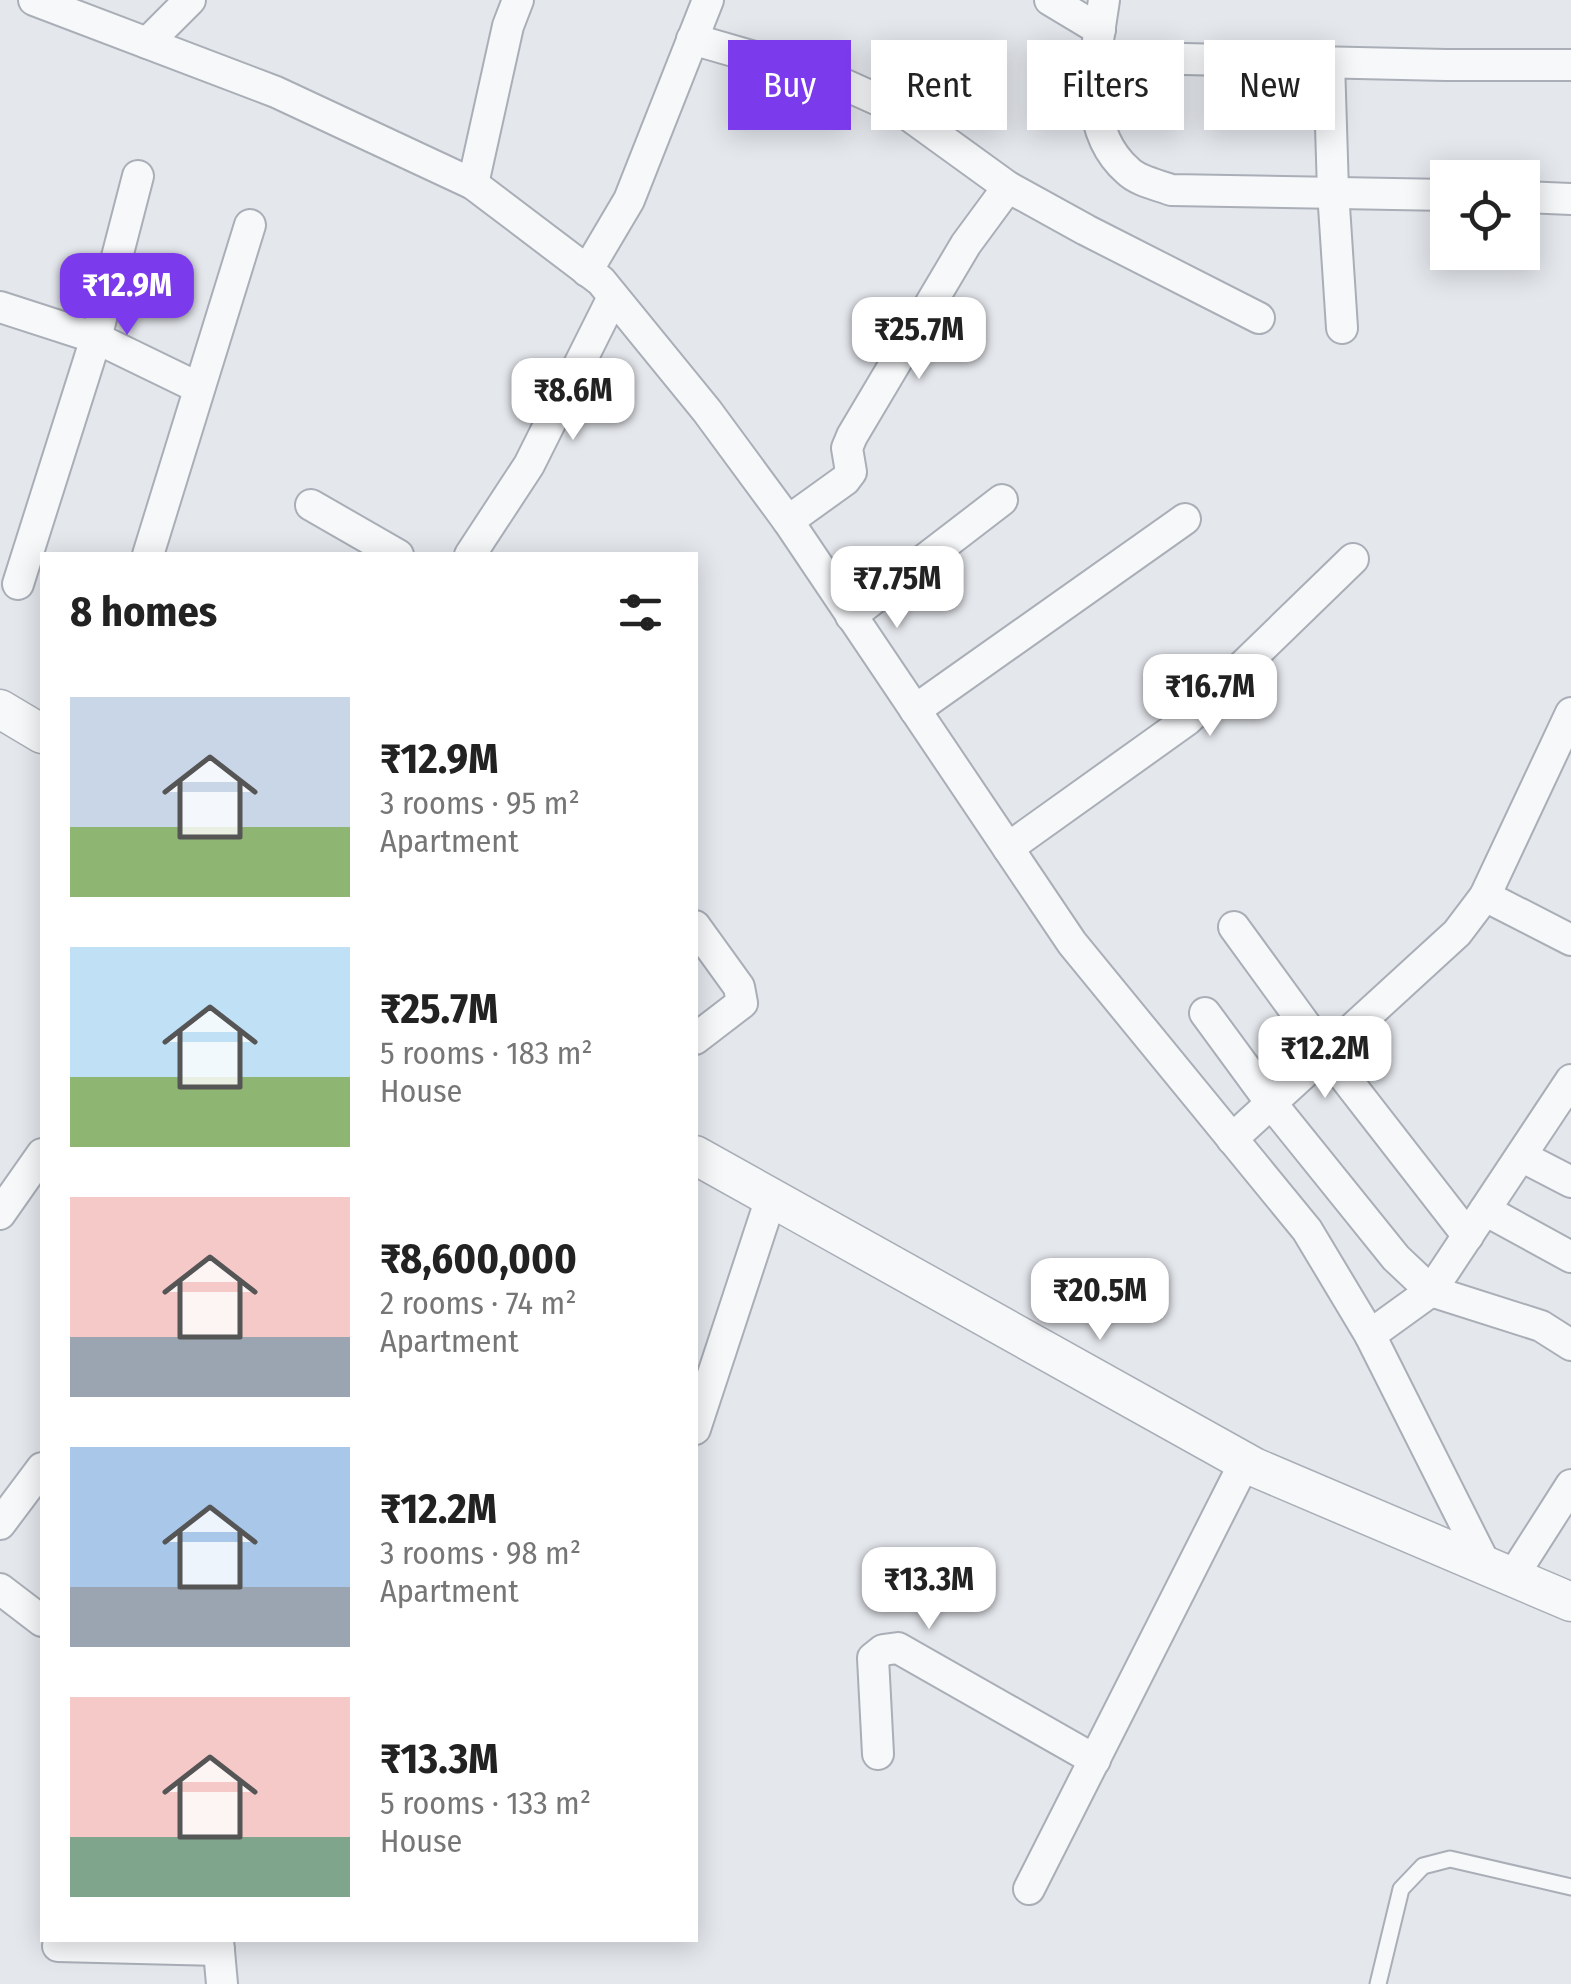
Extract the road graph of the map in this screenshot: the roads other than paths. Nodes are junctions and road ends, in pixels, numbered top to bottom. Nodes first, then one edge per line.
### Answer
1 (34, 0) edge
2 (190, 0) edge
3 (518, 0) edge
4 (708, 0) edge
5 (1050, 0) edge
6 (1100, 29) edge
7 (692, 39) junction
8 (147, 43) junction
9 (1204, 44) edge
10 (1335, 62) edge
11 (1571, 65) edge
12 (1331, 130) edge
13 (138, 176) dead end
14 (473, 184) junction
15 (1008, 187) junction
16 (1333, 190) junction
17 (1430, 193) edge
18 (1540, 198) edge
19 (1571, 199) edge
20 (250, 225) dead end
21 (587, 271) junction
22 (613, 296) junction
23 (0, 308) edge
24 (1259, 318) dead end
25 (1342, 328) dead end
26 (96, 338) junction
27 (200, 388) junction
28 (1002, 500) dead end
29 (311, 505) dead end
30 (1185, 519) dead end
31 (788, 521) junction
32 (149, 552) edge
33 (393, 552) edge
34 (472, 552) edge
35 (1353, 559) dead end
36 (18, 584) dead end
37 (851, 616) junction
38 (0, 709) edge
39 (915, 710) junction
40 (1571, 714) edge
41 (40, 733) edge
42 (1008, 848) junction
43 (1484, 896) junction
44 (1234, 927) dead end
45 (698, 930) edge
46 (1571, 940) edge
47 (1205, 1013) dead end
48 (698, 1037) edge
49 (1325, 1052) junction
50 (1571, 1080) edge
51 (1271, 1103) junction
52 (1232, 1139) junction
53 (1521, 1156) junction
54 (40, 1157) edge
55 (698, 1157) edge
56 (1571, 1182) edge
57 (771, 1198) junction
58 (0, 1214) edge
59 (1477, 1223) junction
60 (1571, 1257) edge
61 (1431, 1291) junction
62 (1370, 1335) junction
63 (1571, 1345) edge
64 (698, 1420) edge
65 (1245, 1462) junction
66 (40, 1471) edge
67 (1571, 1484) edge
68 (0, 1524) edge
69 (1499, 1572) junction
70 (0, 1589) edge
71 (1571, 1602) edge
72 (40, 1619) edge
73 (878, 1754) dead end
74 (1095, 1760) junction
75 (1571, 1886) edge
76 (1029, 1889) dead end
77 (219, 1945) edge
78 (58, 1946) dead end
79 (222, 1984) edge
80 (1378, 1984) edge

1 - 8 street
2 - 8 street
3 - 14 street
4 - 7 street
5 - 6 street
6 - 9 street
6 - 16 street
7 - 15 street
7 - 21 street
8 - 14 street
10 - 11 street
12 - 16 street
13 - 26 street
14 - 21 street
15 - 24 street
15 - 31 street
16 - 17 street
16 - 25 street
18 - 19 street
20 - 27 street
21 - 22 street
22 - 31 street
22 - 34 street
23 - 26 street
26 - 27 street
26 - 36 street
27 - 32 street
28 - 37 street
29 - 33 street
30 - 39 street
31 - 37 street
35 - 42 street
37 - 39 street
38 - 41 street
39 - 42 street
40 - 43 street
42 - 52 street
43 - 46 street
43 - 49 street
44 - 49 street
45 - 48 street
47 - 51 street
49 - 51 street
49 - 59 street
50 - 53 street
51 - 52 street
51 - 61 street
52 - 62 street
53 - 56 street
53 - 59 street
54 - 58 street
55 - 57 street
57 - 64 street
57 - 65 street
59 - 60 street
59 - 61 street
61 - 62 street
61 - 63 street
62 - 69 street
65 - 69 street
65 - 74 street
66 - 68 street
67 - 69 street
69 - 71 street
70 - 72 street
73 - 74 street
74 - 76 street
75 - 80 lane
77 - 78 street
77 - 79 street

